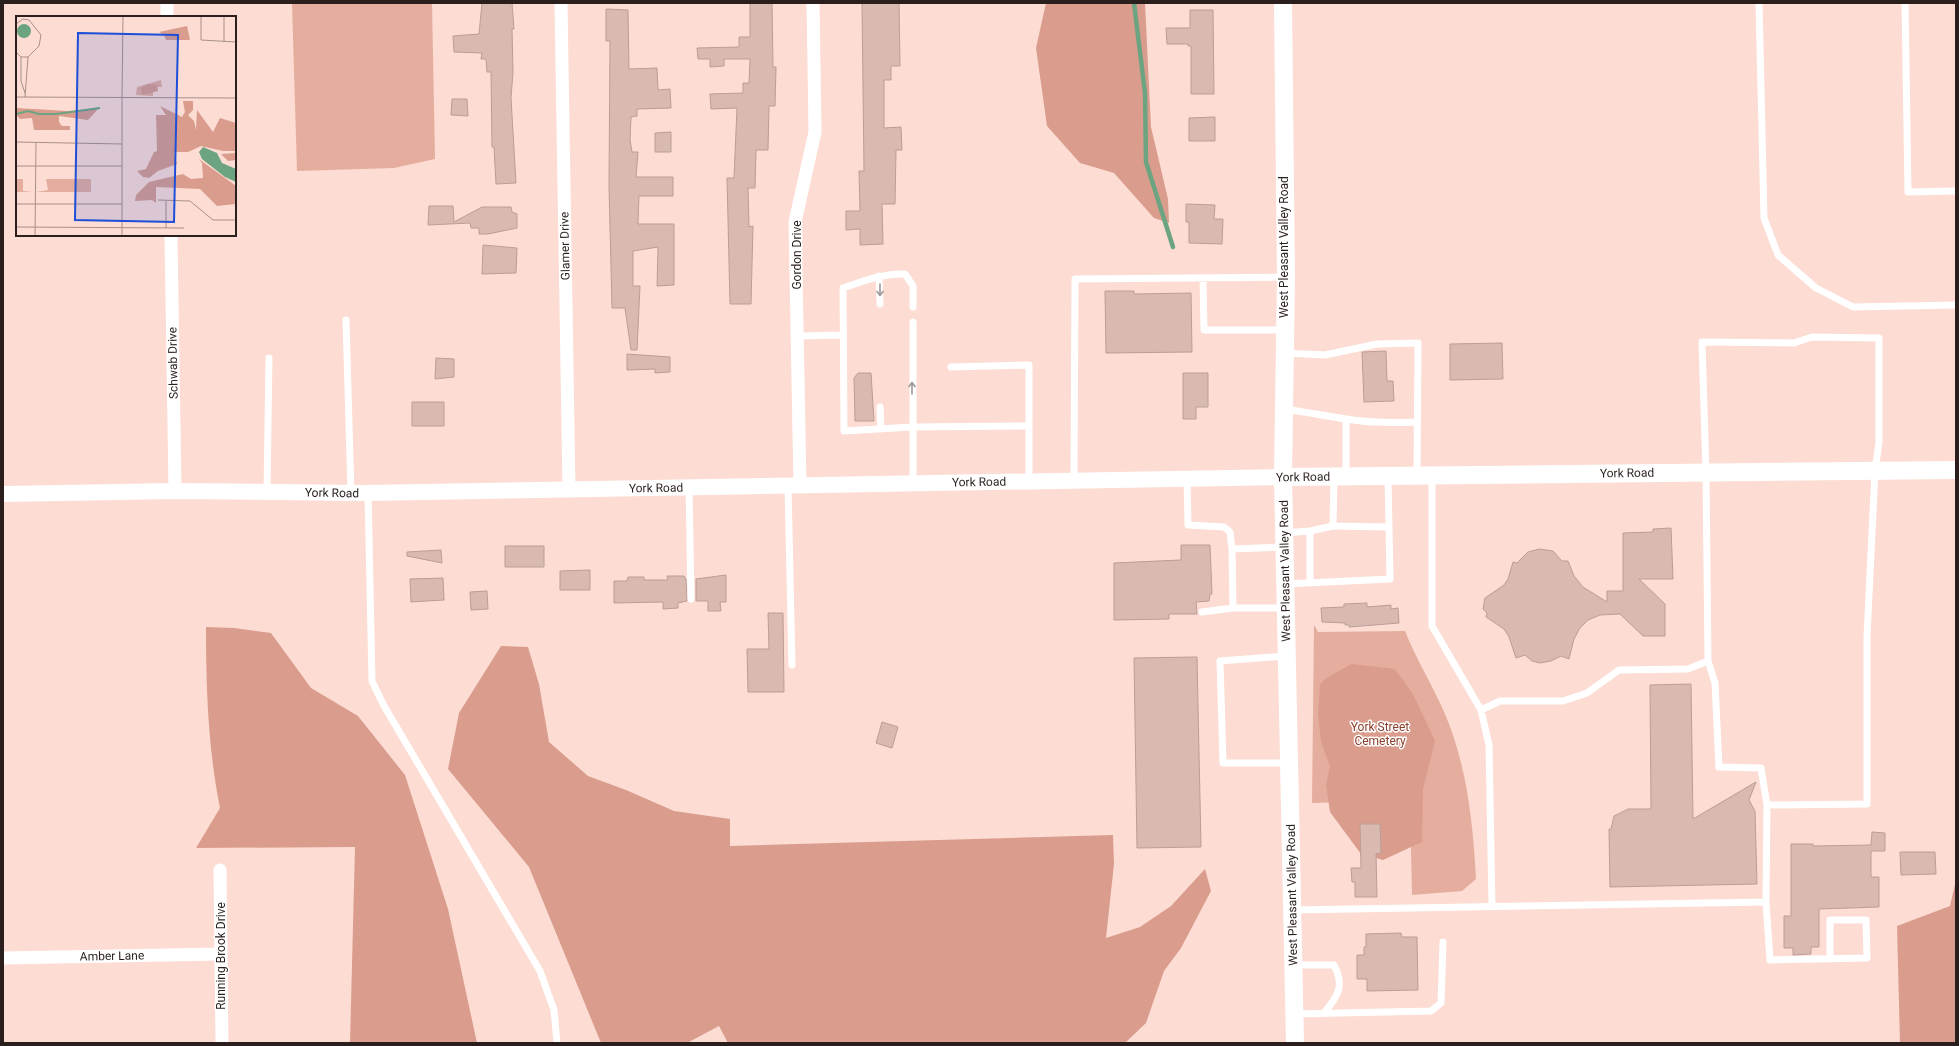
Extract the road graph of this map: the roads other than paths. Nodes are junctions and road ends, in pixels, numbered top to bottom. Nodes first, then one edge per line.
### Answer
1 (167, 3) edge
2 (560, 3) edge
3 (813, 3) edge
4 (1283, 3) edge
5 (1759, 3) edge
6 (1905, 3) edge
7 (167, 16) edge
8 (1956, 191) edge
9 (171, 236) edge
10 (879, 276) junction
11 (1286, 277) junction
12 (1203, 278) junction
13 (880, 304) dead end
14 (1956, 305) edge
15 (913, 307) dead end
16 (346, 320) dead end
17 (913, 322) dead end
18 (1285, 330) junction
19 (843, 335) junction
20 (797, 336) junction
21 (1285, 354) junction
22 (269, 358) dead end
23 (951, 367) dead end
24 (880, 407) dead end
25 (1285, 409) junction
26 (1346, 419) junction
27 (1417, 422) junction
28 (1029, 426) junction
29 (912, 427) junction
30 (881, 429) junction
31 (1956, 470) edge
32 (1875, 471) junction
33 (1706, 472) junction
34 (1424, 475) junction
35 (1340, 476) junction
36 (1388, 476) junction
37 (1283, 477) junction
38 (1187, 478) junction
39 (1074, 480) junction
40 (1029, 481) junction
41 (913, 483) junction
42 (794, 485) junction
43 (689, 487) junction
44 (569, 489) junction
45 (175, 491) junction
46 (267, 492) junction
47 (351, 493) junction
48 (368, 493) junction
49 (3, 494) edge
50 (1333, 526) junction
51 (1389, 527) junction
52 (1310, 531) junction
53 (1284, 540) junction
54 (1232, 549) junction
55 (1310, 583) junction
56 (1285, 584) junction
57 (691, 599) dead end
58 (1233, 608) junction
59 (1286, 608) junction
60 (1202, 612) dead end
61 (1286, 656) junction
62 (1708, 661) junction
63 (792, 665) dead end
64 (1481, 710) junction
65 (1290, 763) junction
66 (1767, 805) junction
67 (220, 870) dead end
68 (1766, 902) junction
69 (1492, 907) junction
70 (1292, 910) junction
71 (1443, 942) dead end
72 (220, 954) junction
73 (3, 958) edge
74 (1830, 959) junction
75 (1293, 965) junction
76 (1294, 1014) junction
77 (1324, 1014) junction
78 (222, 1043) edge
79 (557, 1043) edge
80 (1295, 1043) edge

1 - 7 street
2 - 44 street, Glamer Drive
3 - 20 street, Gordon Drive
4 - 11 main road, West Pleasant Valley Road
5 - 14 lane
6 - 8 lane
9 - 45 street, Schwab Drive
10 -> 13 lane
10 - 15 lane
10 - 19 lane
11 - 12 lane
11 - 18 main road, West Pleasant Valley Road
12 - 18 lane
12 - 39 lane
16 - 47 lane
29 -> 17 lane
18 - 21 main road, West Pleasant Valley Road
19 - 20 lane
19 - 30 lane
20 - 42 street, Gordon Drive
21 - 25 main road, West Pleasant Valley Road
21 - 27 lane
22 - 46 lane
23 - 28 lane
24 - 30 lane
25 - 26 lane
25 - 37 main road, West Pleasant Valley Road
26 - 27 lane
26 - 35 lane
27 - 34 lane
28 - 29 lane
28 - 40 lane
29 - 30 lane
29 - 41 lane
31 - 32 main road, York Road
32 - 33 main road, York Road
32 - 33 lane
32 - 66 lane
33 - 34 main road, York Road
33 - 62 lane
34 - 36 main road, York Road
34 - 64 lane
35 - 36 main road, York Road
35 - 37 main road, York Road
35 - 50 lane
36 - 51 lane
37 - 38 street, York Road
37 - 53 main road, West Pleasant Valley Road
38 - 39 street, York Road
38 - 54 lane
39 - 40 street, York Road
40 - 41 street, York Road
41 - 42 street, York Road
42 - 43 street, York Road
42 - 63 lane
43 - 44 street, York Road
43 - 57 lane
44 - 48 street, York Road
45 - 46 street, York Road
45 - 49 street, York Road
46 - 47 street, York Road
47 - 48 street, York Road
48 - 79 lane
50 - 51 lane
50 - 52 lane
51 - 55 lane
52 - 53 lane
52 - 55 lane
53 - 54 lane
53 - 56 main road, West Pleasant Valley Road
54 - 58 lane
55 - 56 lane
56 - 59 main road, West Pleasant Valley Road
58 - 59 lane
58 - 60 lane
59 - 61 main road, West Pleasant Valley Road
61 - 65 main road, West Pleasant Valley Road
61 - 65 lane
62 - 64 lane
62 - 66 lane
64 - 69 lane
65 - 70 main road, West Pleasant Valley Road
66 - 68 lane
67 - 72 street, Running Brook Drive
68 - 69 lane
68 - 74 lane
69 - 70 lane
70 - 75 main road, West Pleasant Valley Road
71 - 77 lane
72 - 73 street, Amber Lane
72 - 78 street, Running Brook Drive
74 - 74 lane
75 - 76 main road, West Pleasant Valley Road
75 - 77 lane
76 - 77 lane
76 - 80 main road, West Pleasant Valley Road

